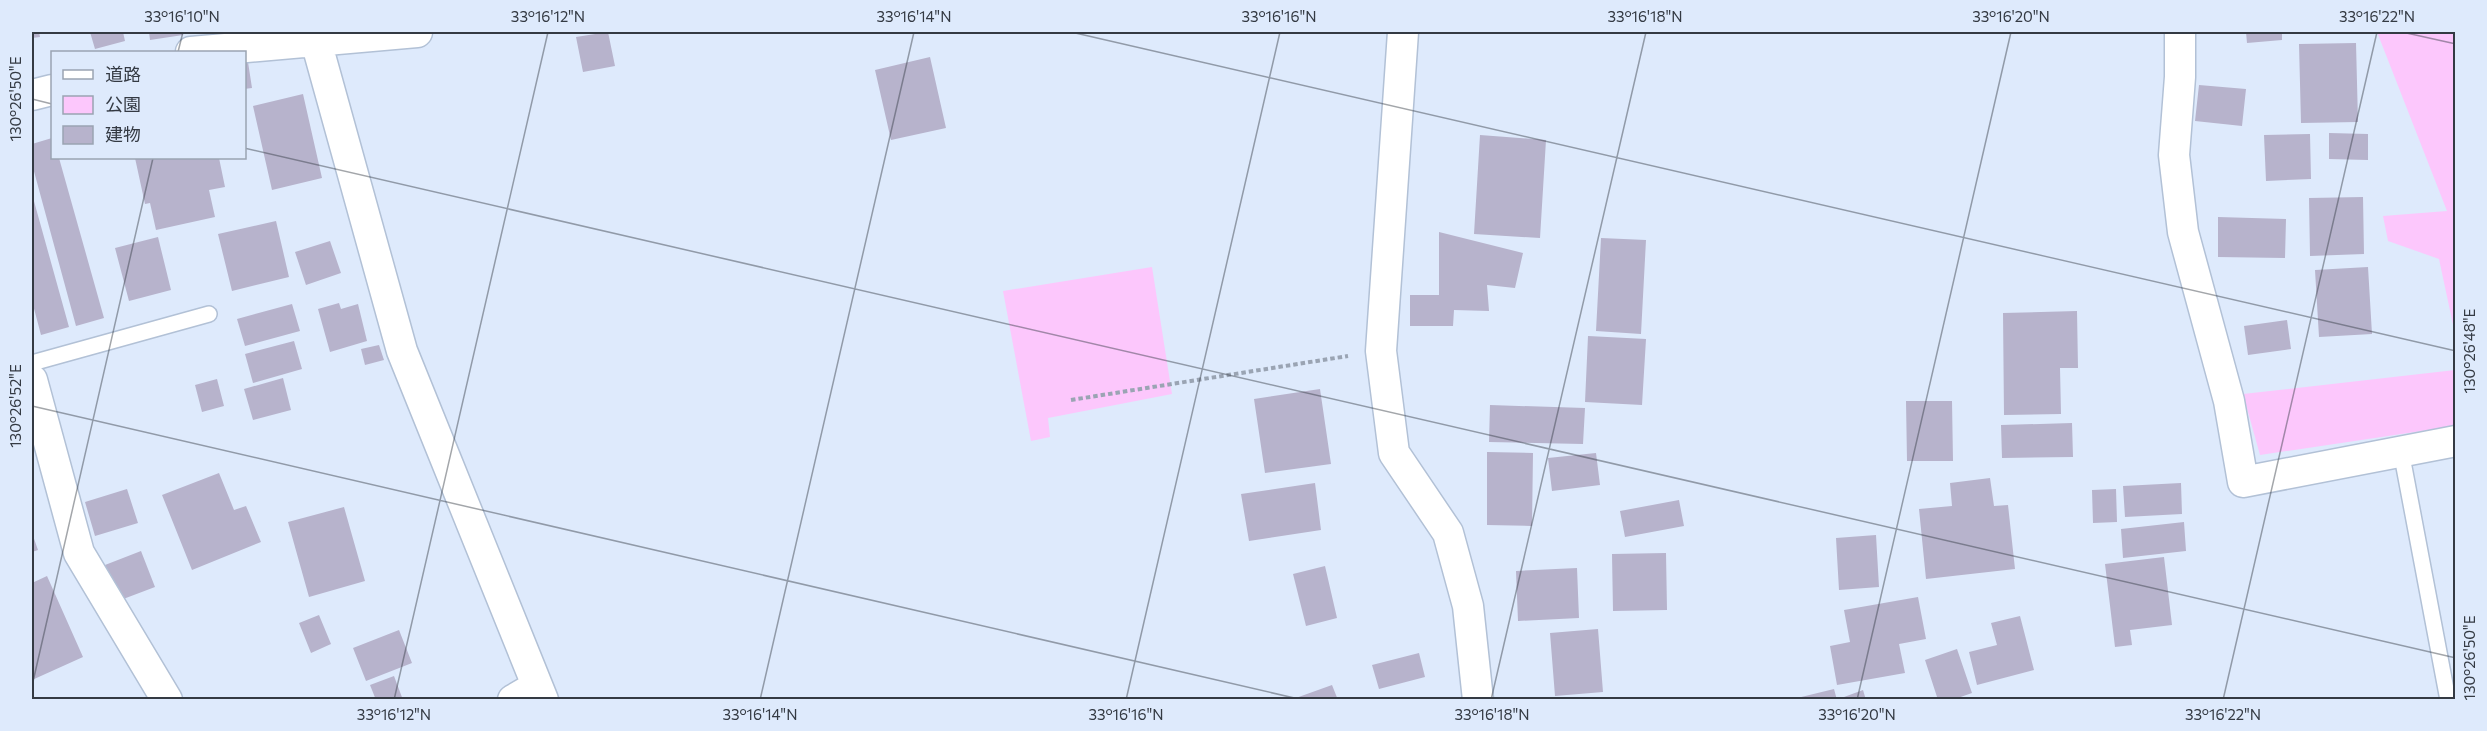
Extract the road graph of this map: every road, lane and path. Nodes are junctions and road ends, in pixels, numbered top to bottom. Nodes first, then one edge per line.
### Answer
1 (417, 32) edge
2 (1403, 32) edge
3 (2180, 32) edge
4 (316, 41) junction
5 (194, 45) edge
6 (51, 90) edge
7 (32, 95) edge
8 (209, 314) dead end
9 (1381, 351) junction
10 (32, 363) edge
11 (32, 380) edge
12 (1071, 400) dead end
13 (2456, 441) edge
14 (2401, 451) junction
15 (531, 695) edge
16 (166, 699) edge
17 (1478, 699) edge
18 (2448, 699) edge

1 - 4 street
2 - 9 street
3 - 14 street
4 - 5 street
4 - 15 street
6 - 7 street
8 - 10 lane
9 - 12 path
9 - 17 street
11 - 16 street
13 - 14 street
14 - 18 lane

